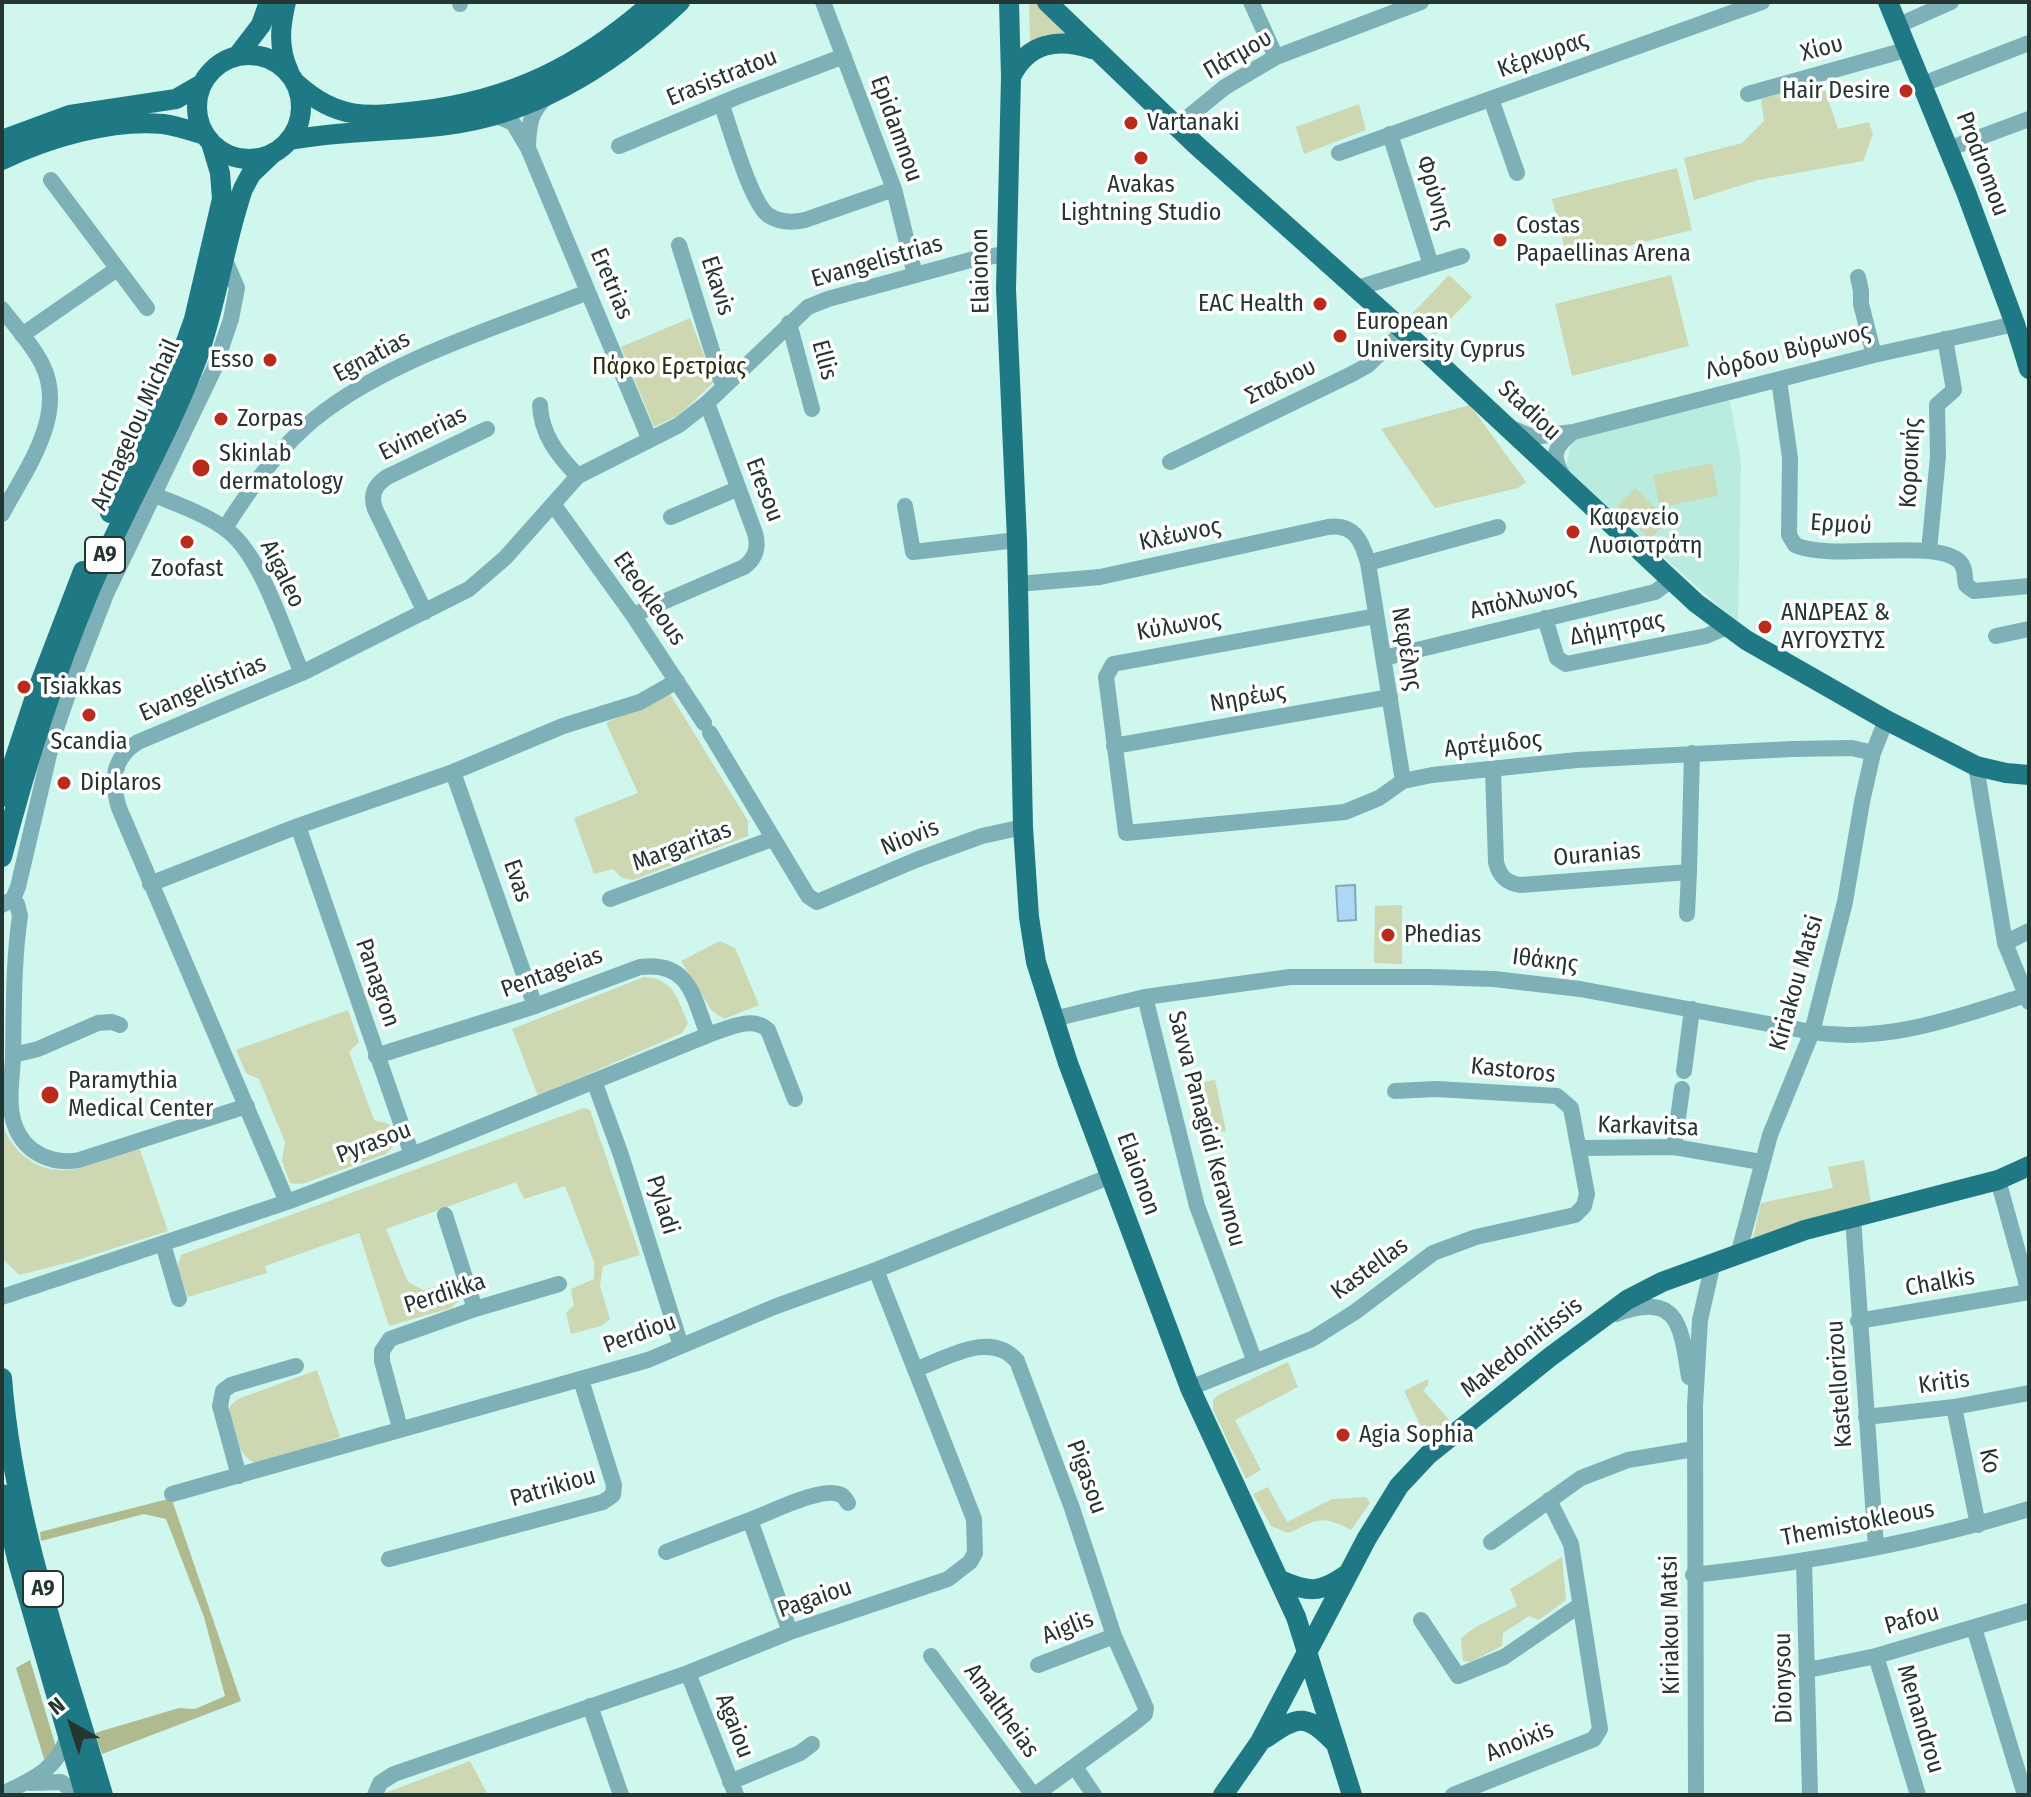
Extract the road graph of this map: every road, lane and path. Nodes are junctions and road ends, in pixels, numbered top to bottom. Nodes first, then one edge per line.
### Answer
1 (269, 2) edge
2 (286, 2) edge
3 (653, 2) edge
4 (680, 2) edge
5 (823, 2) edge
6 (1009, 2) edge
7 (1047, 2) edge
8 (1251, 2) edge
9 (1421, 2) edge
10 (1762, 2) edge
11 (1888, 2) edge
12 (1951, 2) edge
13 (1899, 25) junction
14 (2029, 43) edge
15 (1909, 49) junction
16 (1096, 50) junction
17 (238, 55) junction
18 (844, 56) junction
19 (1276, 57) junction
20 (1011, 77) junction
21 (293, 78) junction
22 (202, 84) junction
23 (1923, 84) junction
24 (1748, 94) dead end
25 (550, 95) junction
26 (1491, 99) junction
27 (721, 103) junction
28 (494, 115) junction
29 (2029, 119) edge
30 (1176, 127) junction
31 (1390, 134) junction
32 (208, 139) junction
33 (2, 140) edge
34 (290, 140) junction
35 (619, 146) dead end
36 (528, 148) junction
37 (1948, 149) junction
38 (1339, 153) dead end
39 (272, 154) junction
40 (2, 160) edge
41 (1517, 173) dead end
42 (51, 180) dead end
43 (894, 189) junction
44 (679, 245) dead end
45 (1006, 254) junction
46 (1462, 256) dead end
47 (225, 260) junction
48 (1431, 265) junction
49 (117, 269) junction
50 (915, 275) junction
51 (1858, 277) dead end
52 (1354, 289) junction
53 (588, 292) junction
54 (147, 308) dead end
55 (2, 309) edge
56 (789, 323) junction
57 (2015, 324) junction
58 (1404, 331) junction
59 (22, 335) junction
60 (1945, 339) junction
61 (2026, 347) edge
62 (1874, 355) junction
63 (2029, 367) edge
64 (1779, 380) junction
65 (723, 386) junction
66 (707, 403) junction
67 (540, 405) dead end
68 (812, 409) dead end
69 (1506, 425) junction
70 (487, 429) dead end
71 (1573, 432) junction
72 (649, 438) junction
73 (1170, 462) dead end
74 (578, 476) junction
75 (1564, 478) junction
76 (737, 489) junction
77 (155, 495) junction
78 (553, 504) junction
79 (905, 506) dead end
80 (2, 514) edge
81 (671, 517) dead end
82 (1498, 527) dead end
83 (225, 528) junction
84 (1351, 530) joint
85 (1017, 540) junction
86 (1929, 551) junction
87 (1368, 563) junction
88 (1670, 581) junction
89 (1018, 584) junction
90 (2029, 586) edge
91 (425, 612) junction
92 (633, 615) junction
93 (1376, 616) junction
94 (1545, 618) junction
95 (1727, 627) junction
96 (2029, 629) edge
97 (1996, 636) dead end
98 (1384, 658) junction
99 (302, 673) junction
100 (677, 681) junction
101 (1390, 697) junction
102 (1886, 720) junction
103 (22, 733) junction
104 (1114, 746) junction
105 (1692, 753) junction
106 (1873, 753) junction
107 (2, 760) edge
108 (1976, 766) junction
109 (1493, 770) junction
110 (453, 772) junction
111 (2029, 775) edge
112 (1403, 781) junction
113 (2, 797) edge
114 (298, 826) junction
115 (1023, 827) junction
116 (1126, 833) joint
117 (772, 839) junction
118 (2, 857) edge
119 (1689, 872) junction
120 (150, 884) junction
121 (610, 899) dead end
122 (7, 902) edge
123 (817, 902) joint
124 (1687, 914) dead end
125 (2029, 931) edge
126 (2005, 943) junction
127 (1145, 997) junction
128 (2027, 999) edge
129 (535, 1006) junction
130 (1692, 1009) junction
131 (1053, 1019) junction
132 (120, 1025) dead end
133 (1812, 1032) junction
134 (708, 1035) junction
135 (13, 1055) junction
136 (376, 1056) junction
137 (1684, 1071) dead end
138 (594, 1081) junction
139 (1682, 1089) dead end
140 (1395, 1091) dead end
141 (795, 1099) dead end
142 (247, 1106) junction
143 (1674, 1147) junction
144 (1581, 1148) junction
145 (412, 1155) junction
146 (1761, 1162) junction
147 (2029, 1166) edge
148 (1111, 1176) junction
149 (1998, 1180) junction
150 (287, 1202) junction
151 (1584, 1206) joint
152 (445, 1215) dead end
153 (1853, 1218) junction
154 (163, 1244) junction
155 (1738, 1255) junction
156 (1713, 1263) junction
157 (876, 1270) junction
158 (559, 1284) dead end
159 (2029, 1292) edge
160 (2, 1297) edge
161 (179, 1299) dead end
162 (475, 1309) junction
163 (1601, 1319) junction
164 (1858, 1321) junction
165 (681, 1346) junction
166 (1255, 1362) junction
167 (296, 1366) dead end
168 (917, 1369) junction
169 (2, 1378) edge
170 (581, 1380) junction
171 (1190, 1388) junction
172 (2029, 1393) edge
173 (1695, 1406) junction
174 (1954, 1407) junction
175 (1866, 1417) junction
176 (400, 1428) junction
177 (1694, 1449) junction
178 (239, 1476) junction
179 (2, 1494) edge
180 (172, 1494) dead end
181 (1549, 1500) junction
182 (848, 1503) dead end
183 (2029, 1509) edge
184 (750, 1520) junction
185 (1978, 1525) junction
186 (1491, 1542) dead end
187 (1876, 1547) junction
188 (666, 1552) dead end
189 (389, 1559) dead end
190 (1804, 1561) junction
191 (1348, 1574) junction
192 (1693, 1575) junction
193 (1280, 1580) junction
194 (1580, 1605) junction
195 (2029, 1611) edge
196 (1421, 1620) dead end
197 (1974, 1628) junction
198 (790, 1632) junction
199 (1114, 1636) junction
200 (1308, 1651) junction
201 (931, 1656) dead end
202 (1876, 1656) junction
203 (1038, 1665) dead end
204 (1808, 1670) junction
205 (688, 1673) junction
206 (590, 1706) junction
207 (68, 1735) junction
208 (1260, 1742) junction
209 (812, 1744) dead end
210 (1338, 1746) junction
211 (1075, 1767) junction
212 (24, 1784) junction
213 (378, 1789) edge
214 (733, 1789) edge
215 (2, 1794) edge
216 (82, 1795) edge
217 (103, 1795) edge
218 (621, 1795) edge
219 (1034, 1795) edge
220 (1094, 1795) edge
221 (1223, 1795) edge
222 (1352, 1795) edge
223 (1453, 1795) edge
224 (1696, 1795) edge
225 (1810, 1795) edge
226 (1918, 1795) edge
227 (2025, 1795) edge

1 - 17 main road
2 - 21 main road
3 - 21 main road
4 - 25 main road
5 - 18 street, Epidamnou
6 - 20 main road, Elaionon
7 - 16 main road, Stadiou
8 - 19 street
9 - 19 street, Πάτμου
10 - 26 street, Κέρκυρας
11 - 13 main road, Prodromou
12 - 13 street
13 - 15 main road, Prodromou
14 - 23 street
15 - 23 main road, Prodromou
15 - 24 street, Χίου
16 - 20 main road
16 - 30 main road, Stadiou
17 - 21 main road
17 - 22 main road
18 - 27 street, Erasistratou
18 - 43 street, Epidamnou
19 - 30 street, Πάτμου
20 - 45 main road, Elaionon
21 - 34 main road
22 - 32 main road, A9
22 - 33 main road
23 - 37 main road, Prodromou
25 - 28 main road
25 - 36 street
26 - 31 street, Κέρκυρας
26 - 41 street
27 - 35 street, Erasistratou
27 - 43 street
28 - 34 main road
28 - 36 street, Eretrias
29 - 37 street
30 - 52 main road, Stadiou
31 - 38 street, Κέρκυρας
31 - 48 street, Φρύνης
32 - 39 main road
32 - 40 main road
32 - 103 main road, Archagelou Michail / A9
34 - 39 main road, A9
36 - 53 street, Eretrias
37 - 57 main road, Prodromou
39 - 47 main road, Archagelou Michail / A9
42 - 49 street
43 - 50 street, Epidamnou
44 - 65 street, Ekavis
45 - 50 street, Evangelistrias
45 - 85 main road, Elaionon
46 - 48 street
47 - 77 street
47 - 118 main road, Archagelou Michail / A9
48 - 52 street
49 - 54 street
49 - 59 street
50 - 56 street, Evangelistrias
51 - 62 street
52 - 58 main road, Stadiou
53 - 72 street, Eretrias
53 - 83 street, Egnatias
55 - 59 street
56 - 65 street, Evangelistrias
56 - 68 street, Ellis
57 - 60 street, Λόρδου Βύρωνος
57 - 61 main road, Prodromou
58 - 69 main road, Stadiou
58 - 73 street, Σταδιου
59 - 80 street
60 - 62 street, Λόρδου Βύρωνος
60 - 86 street, Κορσικής
61 - 63 main road, Prodromou
62 - 64 street, Λόρδου Βύρωνος
64 - 71 street, Λόρδου Βύρωνος
64 - 86 street, Ερμού
65 - 66 street, Evangelistrias
66 - 72 street, Evangelistrias
66 - 76 street, Eresou
67 - 74 street
69 - 71 street, Λόρδου Βύρωνος
69 - 75 main road, Stadiou
70 - 91 street, Evimerias
71 - 75 street
72 - 74 street, Evangelistrias
74 - 78 street, Evangelistrias
75 - 88 main road, Stadiou
76 - 81 street
76 - 92 street, Eresou
77 - 83 street, Aigaleo
77 - 122 street
78 - 91 street, Evangelistrias
78 - 92 street, Eteokleous
79 - 85 street
82 - 87 street
83 - 99 street, Aigaleo
84 - 87 street, Νεφέλης
84 - 89 street, Κλέωνος
85 - 89 main road, Elaionon
86 - 90 street, Ερμού
87 - 93 street, Νεφέλης
88 - 94 street, Απόλλωνος
88 - 95 main road, Stadiou
89 - 115 main road, Elaionon
91 - 99 street, Evangelistrias
92 - 100 street, Eteokleous
93 - 98 street, Νεφέλης
93 - 104 street, Κύλωνος
94 - 95 street, Δήμητρας
94 - 98 street, Απόλλωνος
95 - 102 main road, Stadiou
96 - 97 street
98 - 101 street, Νεφέλης
99 - 120 street, Evangelistrias
100 - 110 street
100 - 117 street, Eteokleous
101 - 104 street, Νηρέως
101 - 112 street, Νεφέλης
102 - 106 street, Kiriakou Matsi
102 - 108 main road, Stadiou
103 - 107 street
103 - 113 main road, Archagelou Michail / A9
104 - 116 street, Κύλωνος
105 - 106 street, Αρτέμιδος
105 - 109 street, Αρτέμιδος
105 - 119 street
106 - 133 street, Kiriakou Matsi
108 - 111 main road, Stadiou
108 - 126 street
109 - 112 street, Αρτέμιδος
109 - 119 street, Ouranias
110 - 114 street
110 - 129 street, Evas
112 - 116 street, Αρτέμιδος
114 - 120 street
114 - 136 street, Panagron
115 - 123 street, Niovis
115 - 131 main road, Elaionon
117 - 121 street, Margaritas
117 - 123 street, Eteokleous
119 - 124 street
120 - 142 street, Evangelistrias
122 - 135 street
125 - 126 street
126 - 128 street
127 - 130 street, Ιθάκης
127 - 131 street, Ιθάκης
127 - 166 street, Savva Panagidi Keravnou
128 - 133 street, Ιθάκης
129 - 134 street, Pentageias
129 - 136 street, Pentageias
130 - 133 street, Ιθάκης
130 - 137 street
131 - 148 main road, Elaionon
132 - 135 street
133 - 146 street, Kiriakou Matsi
134 - 138 street, Pyrasou
134 - 141 street, Pyrasou
135 - 142 street
136 - 145 street, Panagron
138 - 145 street, Pyrasou
138 - 165 street, Pyladi
139 - 143 street
140 - 144 street, Kastoros
142 - 150 street, Evangelistrias
143 - 144 street, Karkavitsa
143 - 146 street, Karkavitsa
144 - 151 street, Kastoros
145 - 150 street, Pyrasou
146 - 155 street, Kiriakou Matsi
147 - 149 main road, Makedonitissis
148 - 157 street, Perdiou
148 - 171 main road, Elaionon
149 - 153 main road, Makedonitissis
149 - 159 street
150 - 154 street, Pyrasou
151 - 166 street, Kastellas
152 - 162 street
153 - 155 main road, Makedonitissis
153 - 164 street, Kastellorizou
154 - 160 street, Pyrasou
154 - 161 street
155 - 156 main road, Makedonitissis
156 - 163 main road, Makedonitissis
156 - 173 street, Kiriakou Matsi
157 - 165 street, Perdiou
157 - 168 street, Pagaiou
158 - 162 street, Perdikka
159 - 164 street, Chalkis
162 - 176 street, Perdikka
163 - 173 street, Kiriakou Matsi
163 - 191 main road, Makedonitissis
164 - 175 street, Kastellorizou
165 - 170 street, Perdiou
166 - 171 street, Kastellas
167 - 178 street
168 - 198 street, Pagaiou
168 - 199 street, Pigasou
169 - 217 main road, A9
170 - 176 street, Perdiou
170 - 189 street, Patrikiou
171 - 193 main road, Elaionon
172 - 174 street, Kritis
173 - 177 street, Kiriakou Matsi
174 - 175 street, Kritis
174 - 185 street, Ko
175 - 187 street, Kastellorizou
176 - 178 street, Perdiou
177 - 181 street
177 - 192 street, Kiriakou Matsi
178 - 180 street, Perdiou
179 - 207 main road, A9
181 - 186 street
181 - 194 street
182 - 184 street
183 - 185 street, Themistokleous
184 - 188 street
184 - 198 street
185 - 187 street, Themistokleous
187 - 190 street, Themistokleous
190 - 192 street, Themistokleous
190 - 204 street, Dionysou
191 - 193 main road
191 - 200 main road, Makedonitissis
192 - 224 street, Kiriakou Matsi
193 - 200 main road, Elaionon
194 - 196 street
194 - 223 street, Anoixis
195 - 197 street, Pafou
197 - 202 street, Pafou
197 - 227 street
198 - 205 street, Pagaiou
199 - 203 street, Aiglis
199 - 211 street, Pigasou
200 - 208 main road, Makedonitissis
200 - 210 main road, Elaionon
201 - 219 street, Amaltheias
202 - 204 street, Pafou
202 - 226 street, Menandrou
204 - 225 street, Dionysou
205 - 206 street, Pagaiou
205 - 214 street, Agaiou
206 - 213 street, Pagaiou
206 - 218 street
207 - 212 street
207 - 216 main road, A9
208 - 210 main road
208 - 221 main road, Makedonitissis
209 - 214 street
210 - 222 main road, Elaionon
211 - 219 street
211 - 220 street
212 - 215 street
212 - 216 street

